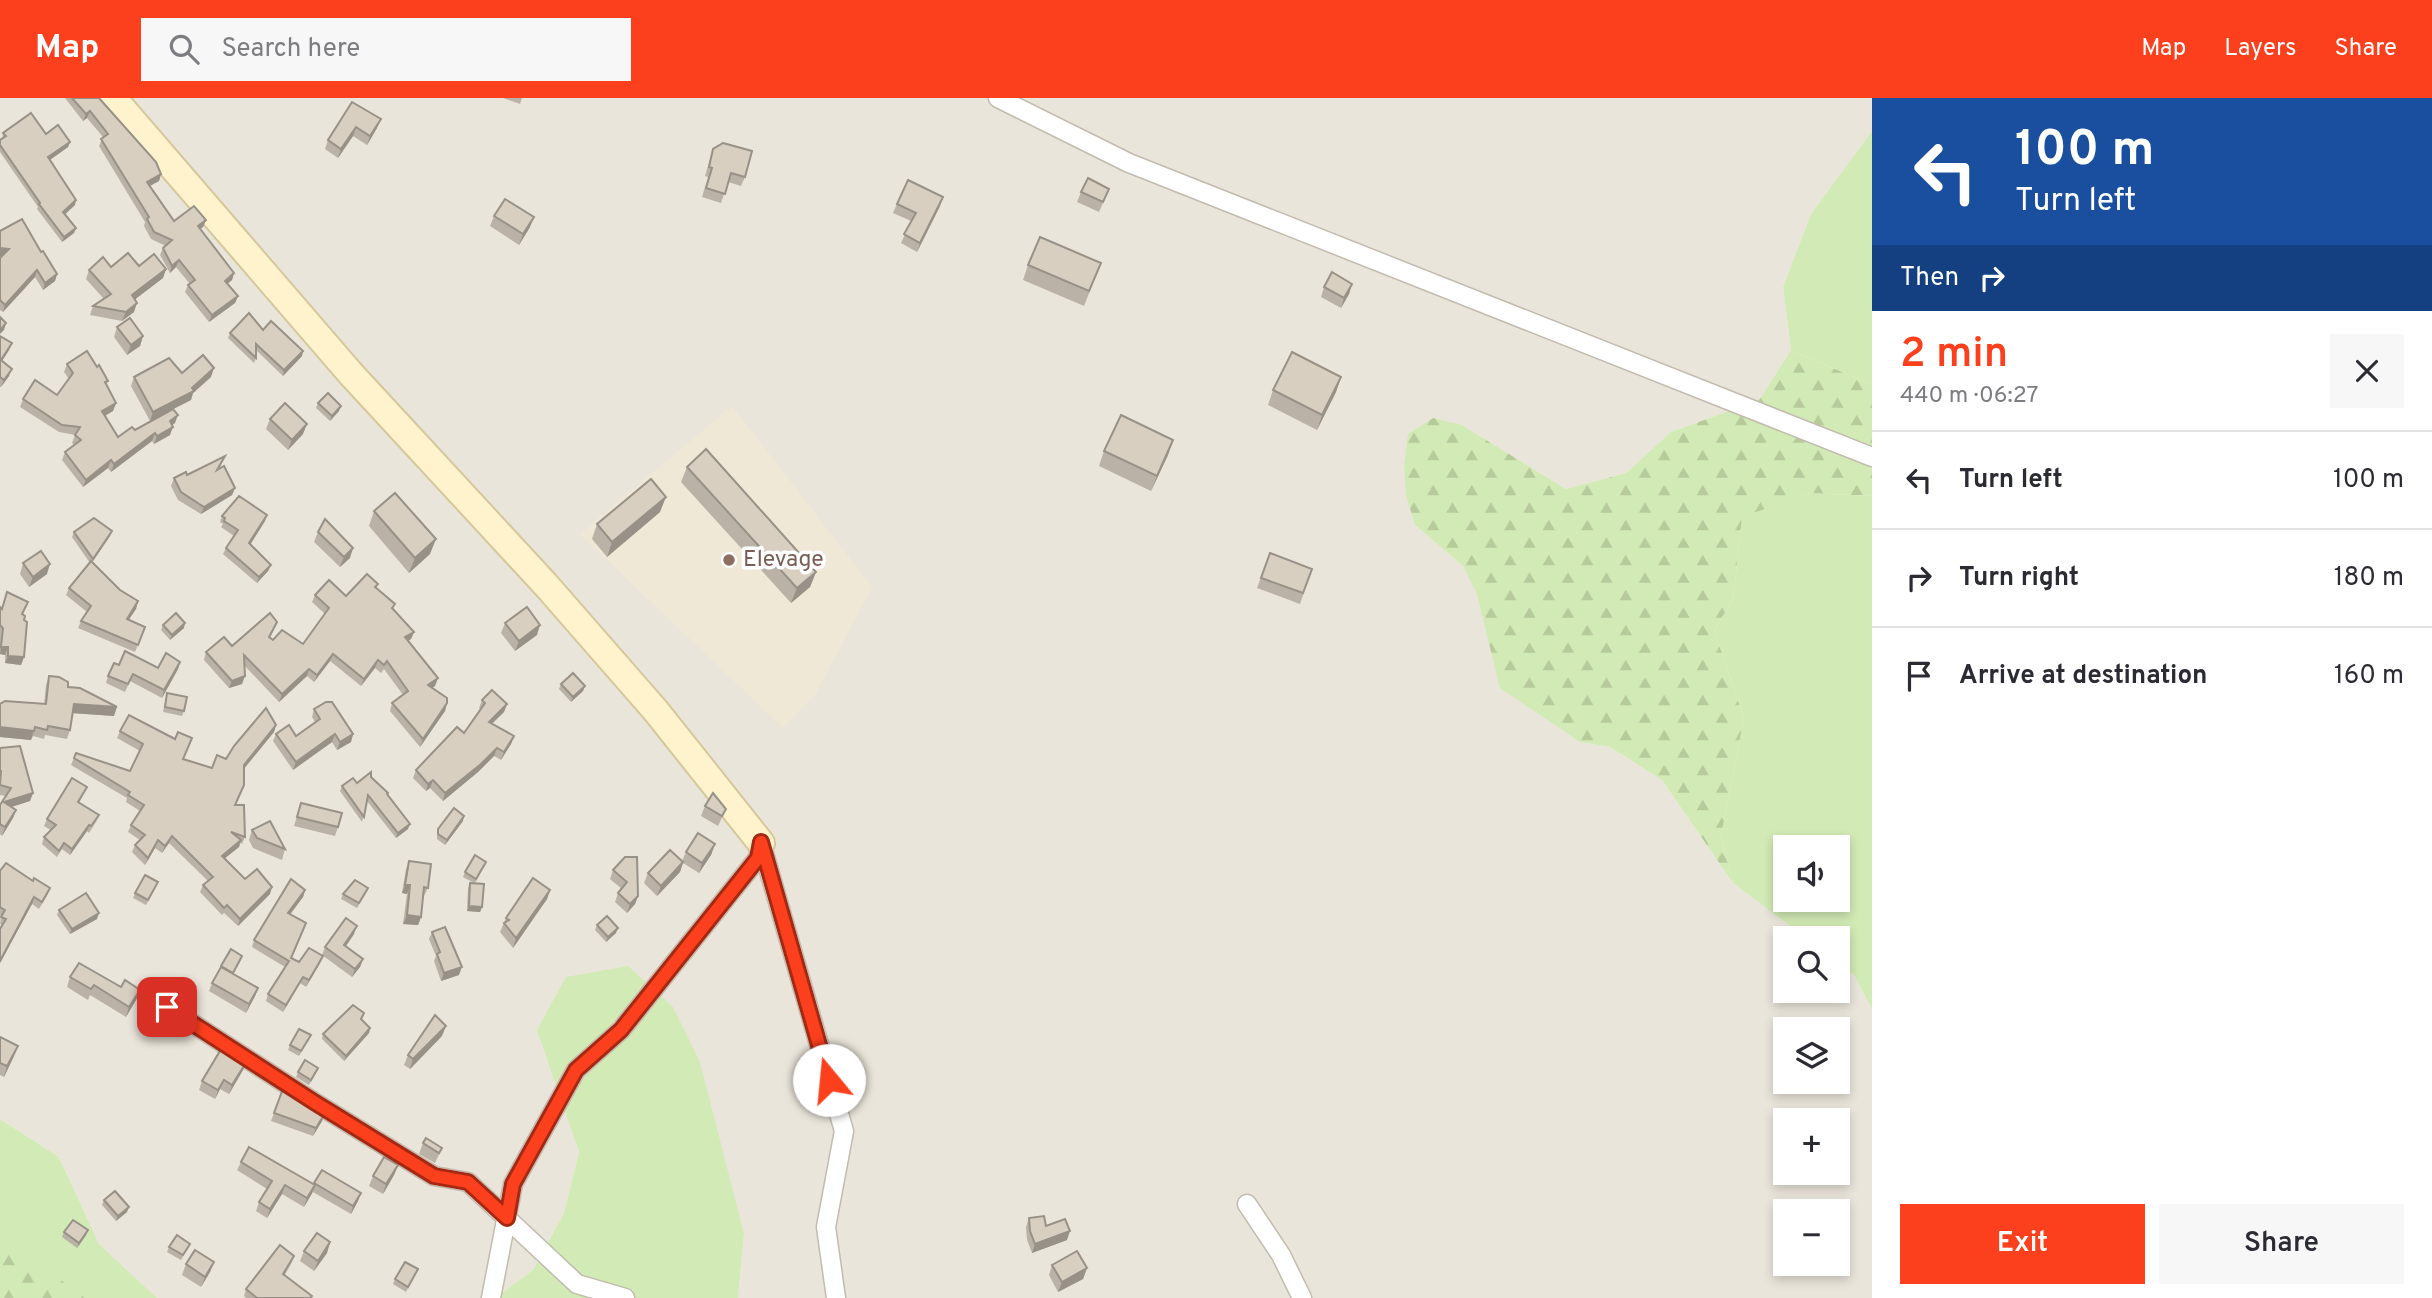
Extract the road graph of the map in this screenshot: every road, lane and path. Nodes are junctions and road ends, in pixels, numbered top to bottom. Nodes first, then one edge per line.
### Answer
1 (113, 98) edge
2 (998, 98) edge
3 (1872, 457) edge
4 (761, 842) junction
5 (167, 1007) dead end
6 (1247, 1204) dead end
7 (507, 1218) junction
8 (491, 1298) edge
9 (625, 1298) edge
10 (836, 1298) edge
11 (1302, 1298) edge

1 - 4 street
2 - 3 street
4 - 7 street
4 - 10 street
5 - 7 street
6 - 11 street
7 - 8 street
7 - 9 street

